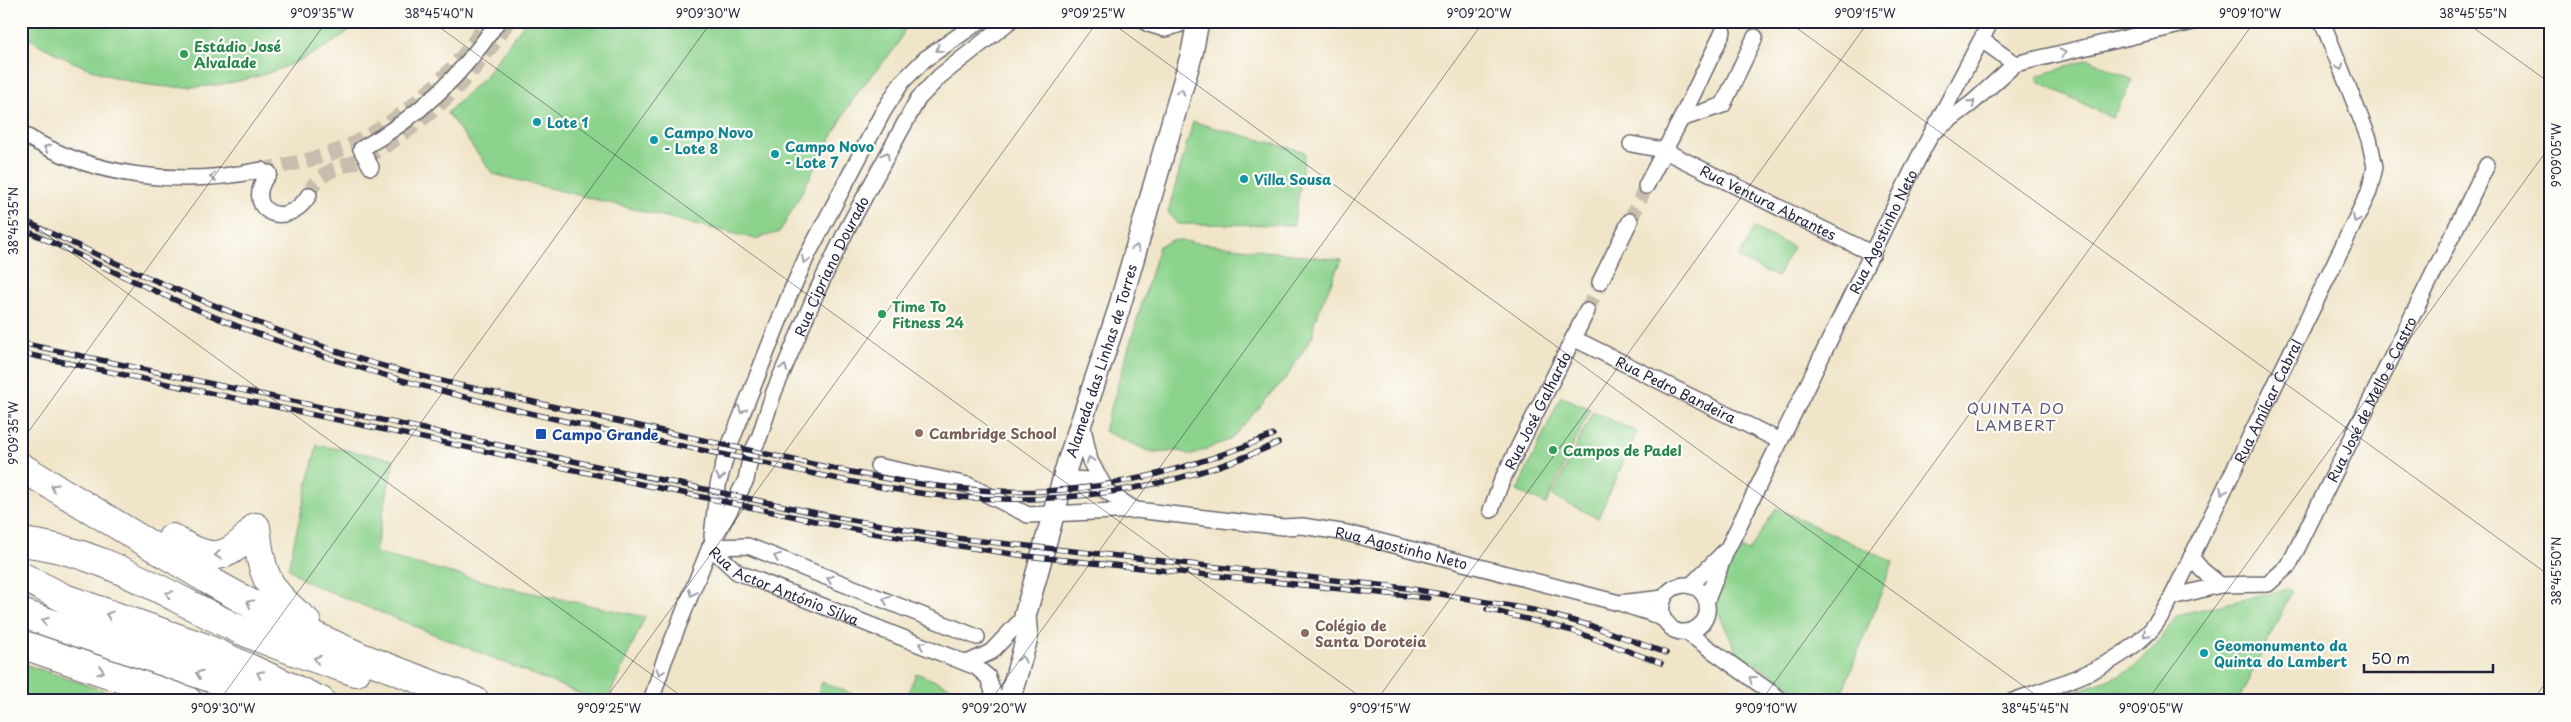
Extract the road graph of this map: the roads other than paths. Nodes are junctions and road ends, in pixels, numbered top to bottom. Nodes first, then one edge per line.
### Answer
1 (498, 21) edge
2 (980, 21) edge
3 (1010, 21) edge
4 (1150, 21) edge
5 (1180, 21) edge
6 (1198, 21) edge
7 (1991, 21) edge
8 (2198, 21) edge
9 (2322, 21) edge
10 (1723, 32) dead end
11 (1755, 37) dead end
12 (1982, 40) junction
13 (2015, 64) junction
14 (1681, 120) junction
15 (1933, 132) junction
16 (21, 133) edge
17 (1631, 144) dead end
18 (1663, 150) junction
19 (2487, 165) dead end
20 (371, 167) dead end
21 (1646, 186) tunnel mouth
22 (309, 194) tunnel mouth
23 (1630, 221) tunnel mouth
24 (1873, 254) junction
25 (1600, 282) tunnel mouth
26 (1587, 311) tunnel mouth
27 (1572, 338) junction
28 (1082, 421) junction
29 (1780, 441) junction
30 (878, 466) dead end
31 (21, 467) edge
32 (1110, 494) junction
33 (1058, 504) junction
34 (87, 507) junction
35 (1136, 510) junction
36 (1492, 510) dead end
37 (26, 543) edge
38 (710, 547) junction
39 (1728, 548) junction
40 (2191, 557) junction
41 (21, 576) edge
42 (2220, 585) junction
43 (1690, 586) junction
44 (1664, 598) junction
45 (2172, 598) junction
46 (1707, 600) junction
47 (1619, 603) junction
48 (21, 612) edge
49 (1025, 616) junction
50 (1663, 620) junction
51 (1703, 623) junction
52 (1686, 632) junction
53 (978, 637) dead end
54 (21, 644) edge
55 (341, 649) junction
56 (1722, 657) junction
57 (967, 663) junction
58 (449, 691) junction
59 (188, 701) edge
60 (278, 701) edge
61 (321, 701) edge
62 (475, 701) edge
63 (651, 701) edge
64 (996, 701) edge
65 (1010, 701) edge
66 (1783, 701) edge
67 (2013, 701) edge

1 - 20 street
2 -> 38 street, Rua Cipriano Dourado
38 -> 3 street, Rua Cipriano Dourado
4 - 5 main road
28 -> 6 main road, Alameda das Linhas de Torres
7 - 12 street
13 -> 8 street, Rua Agostinho Neto
9 -> 40 street, Rua Amílcar Cabral
10 - 14 street
11 - 14 street
12 - 13 street
12 - 15 street
15 -> 13 street, Rua Agostinho Neto
14 - 18 street
15 - 24 street, Rua Agostinho Neto
22 -> 16 street
17 - 18 street, Rua Ventura Abrantes
18 - 21 street
18 - 24 street, Rua Ventura Abrantes
19 - 42 street, Rua José de Mello e Castro
23 - 25 street
24 - 29 street, Rua Agostinho Neto
26 - 27 street, Rua José Galhardo
27 - 29 street, Rua Pedro Bandeira
27 - 36 street, Rua José Galhardo
32 -> 28 street, Rua Agostinho Neto
28 - 33 main road, Alameda das Linhas de Torres
29 - 39 street, Rua Agostinho Neto
30 - 33 street
34 -> 31 highway
32 - 33 street, Rua Agostinho Neto
32 - 35 street, Rua Agostinho Neto
33 - 35 street, Rua Agostinho Neto
33 - 49 main road, Alameda das Linhas de Torres
55 -> 34 highway
55 -> 34 highway
35 - 47 street, Rua Agostinho Neto
58 -> 37 highway
53 -> 38 street, Rua Actor António Silva
57 -> 38 street, Rua Actor António Silva
38 -> 63 street, Rua Cipriano Dourado
39 - 43 street, Rua Agostinho Neto
39 - 46 street
40 - 42 street
40 - 45 street, Rua Amílcar Cabral
61 -> 41 highway
42 - 45 street, Rua José de Mello e Castro
43 - 44 street
43 - 46 street
44 - 47 street, Rua Agostinho Neto
44 - 50 street
45 -> 67 street, Rua Amílcar Cabral
46 - 51 street
47 - 50 street
60 -> 48 highway
49 - 57 street
65 -> 49 main road, Alameda das Linhas de Torres
50 - 52 street
51 - 52 street
51 - 56 street
52 - 56 street
54 -> 59 highway
55 - 58 highway
66 -> 56 street
57 - 64 street, Rua Actor António Silva
58 - 62 highway

